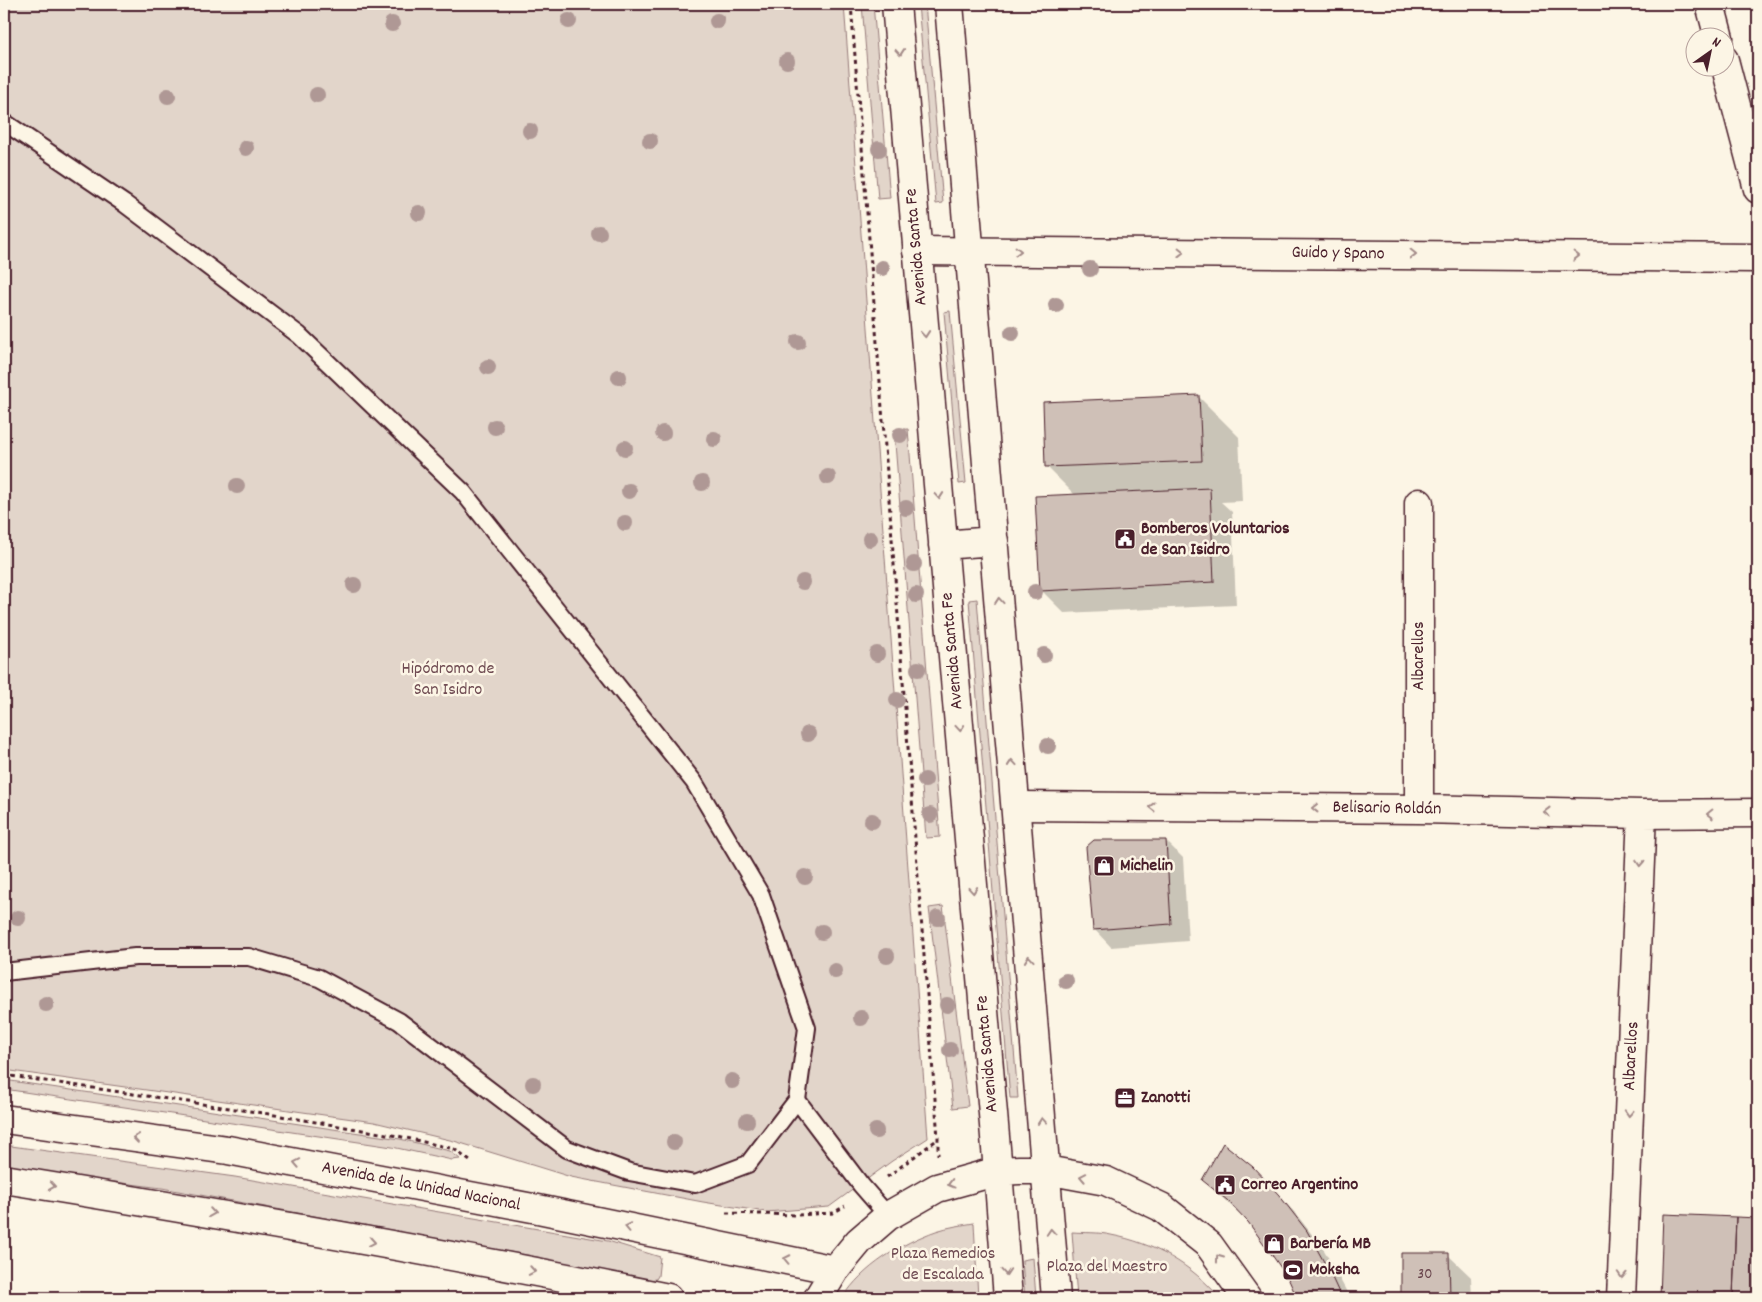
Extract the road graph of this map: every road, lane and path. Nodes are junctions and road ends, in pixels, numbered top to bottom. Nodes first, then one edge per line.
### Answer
1 (851, 4) edge
2 (896, 4) edge
3 (949, 4) edge
4 (1710, 4) edge
5 (1716, 28) edge
6 (1729, 78) edge
7 (4, 122) edge
8 (1758, 189) edge
9 (970, 250) junction
10 (918, 251) junction
11 (1758, 258) edge
12 (1419, 503) dead end
13 (994, 541) junction
14 (944, 545) junction
15 (1016, 806) junction
16 (1419, 809) junction
17 (1758, 813) edge
18 (1642, 814) junction
19 (4, 972) edge
20 (4, 1075) edge
21 (797, 1100) junction
22 (4, 1120) edge
23 (938, 1138) junction
24 (478, 1163) dead end
25 (1046, 1170) junction
26 (998, 1172) junction
27 (4, 1179) edge
28 (937, 1188) junction
29 (867, 1192) junction
30 (718, 1211) dead end
31 (888, 1216) junction
32 (835, 1270) junction
33 (668, 1298) edge
34 (818, 1298) edge
35 (1008, 1298) edge
36 (1056, 1298) edge
37 (1246, 1298) edge
38 (1621, 1298) edge

1 - 23 path
2 -> 10 main road, Avenida Santa Fe
3 - 9 main road
4 - 5 main road
6 - 8 main road
7 - 21 lane
9 - 10 main road, Guido y Spano
9 -> 11 main road, Guido y Spano
9 - 13 main road
10 -> 14 main road, Avenida Santa Fe
12 - 16 main road, Albarellos
13 - 14 main road
15 -> 13 main road
14 -> 26 main road, Avenida Santa Fe
16 -> 15 main road, Belisario Roldán
25 -> 15 main road
18 -> 16 main road, Belisario Roldán
17 -> 18 main road, Belisario Roldán
18 -> 38 main road, Albarellos
19 - 21 lane
20 - 24 path
21 - 29 lane
32 -> 22 main road, Avenida de la Unidad Nacional
23 - 28 path
23 - 29 path
25 - 26 main road
36 -> 25 main road
37 -> 25 main road
26 -> 28 main road
26 -> 35 main road, Avenida Santa Fe
27 -> 33 main road
28 - 31 main road
29 - 30 path
29 - 31 lane
31 - 32 main road
32 - 34 main road

